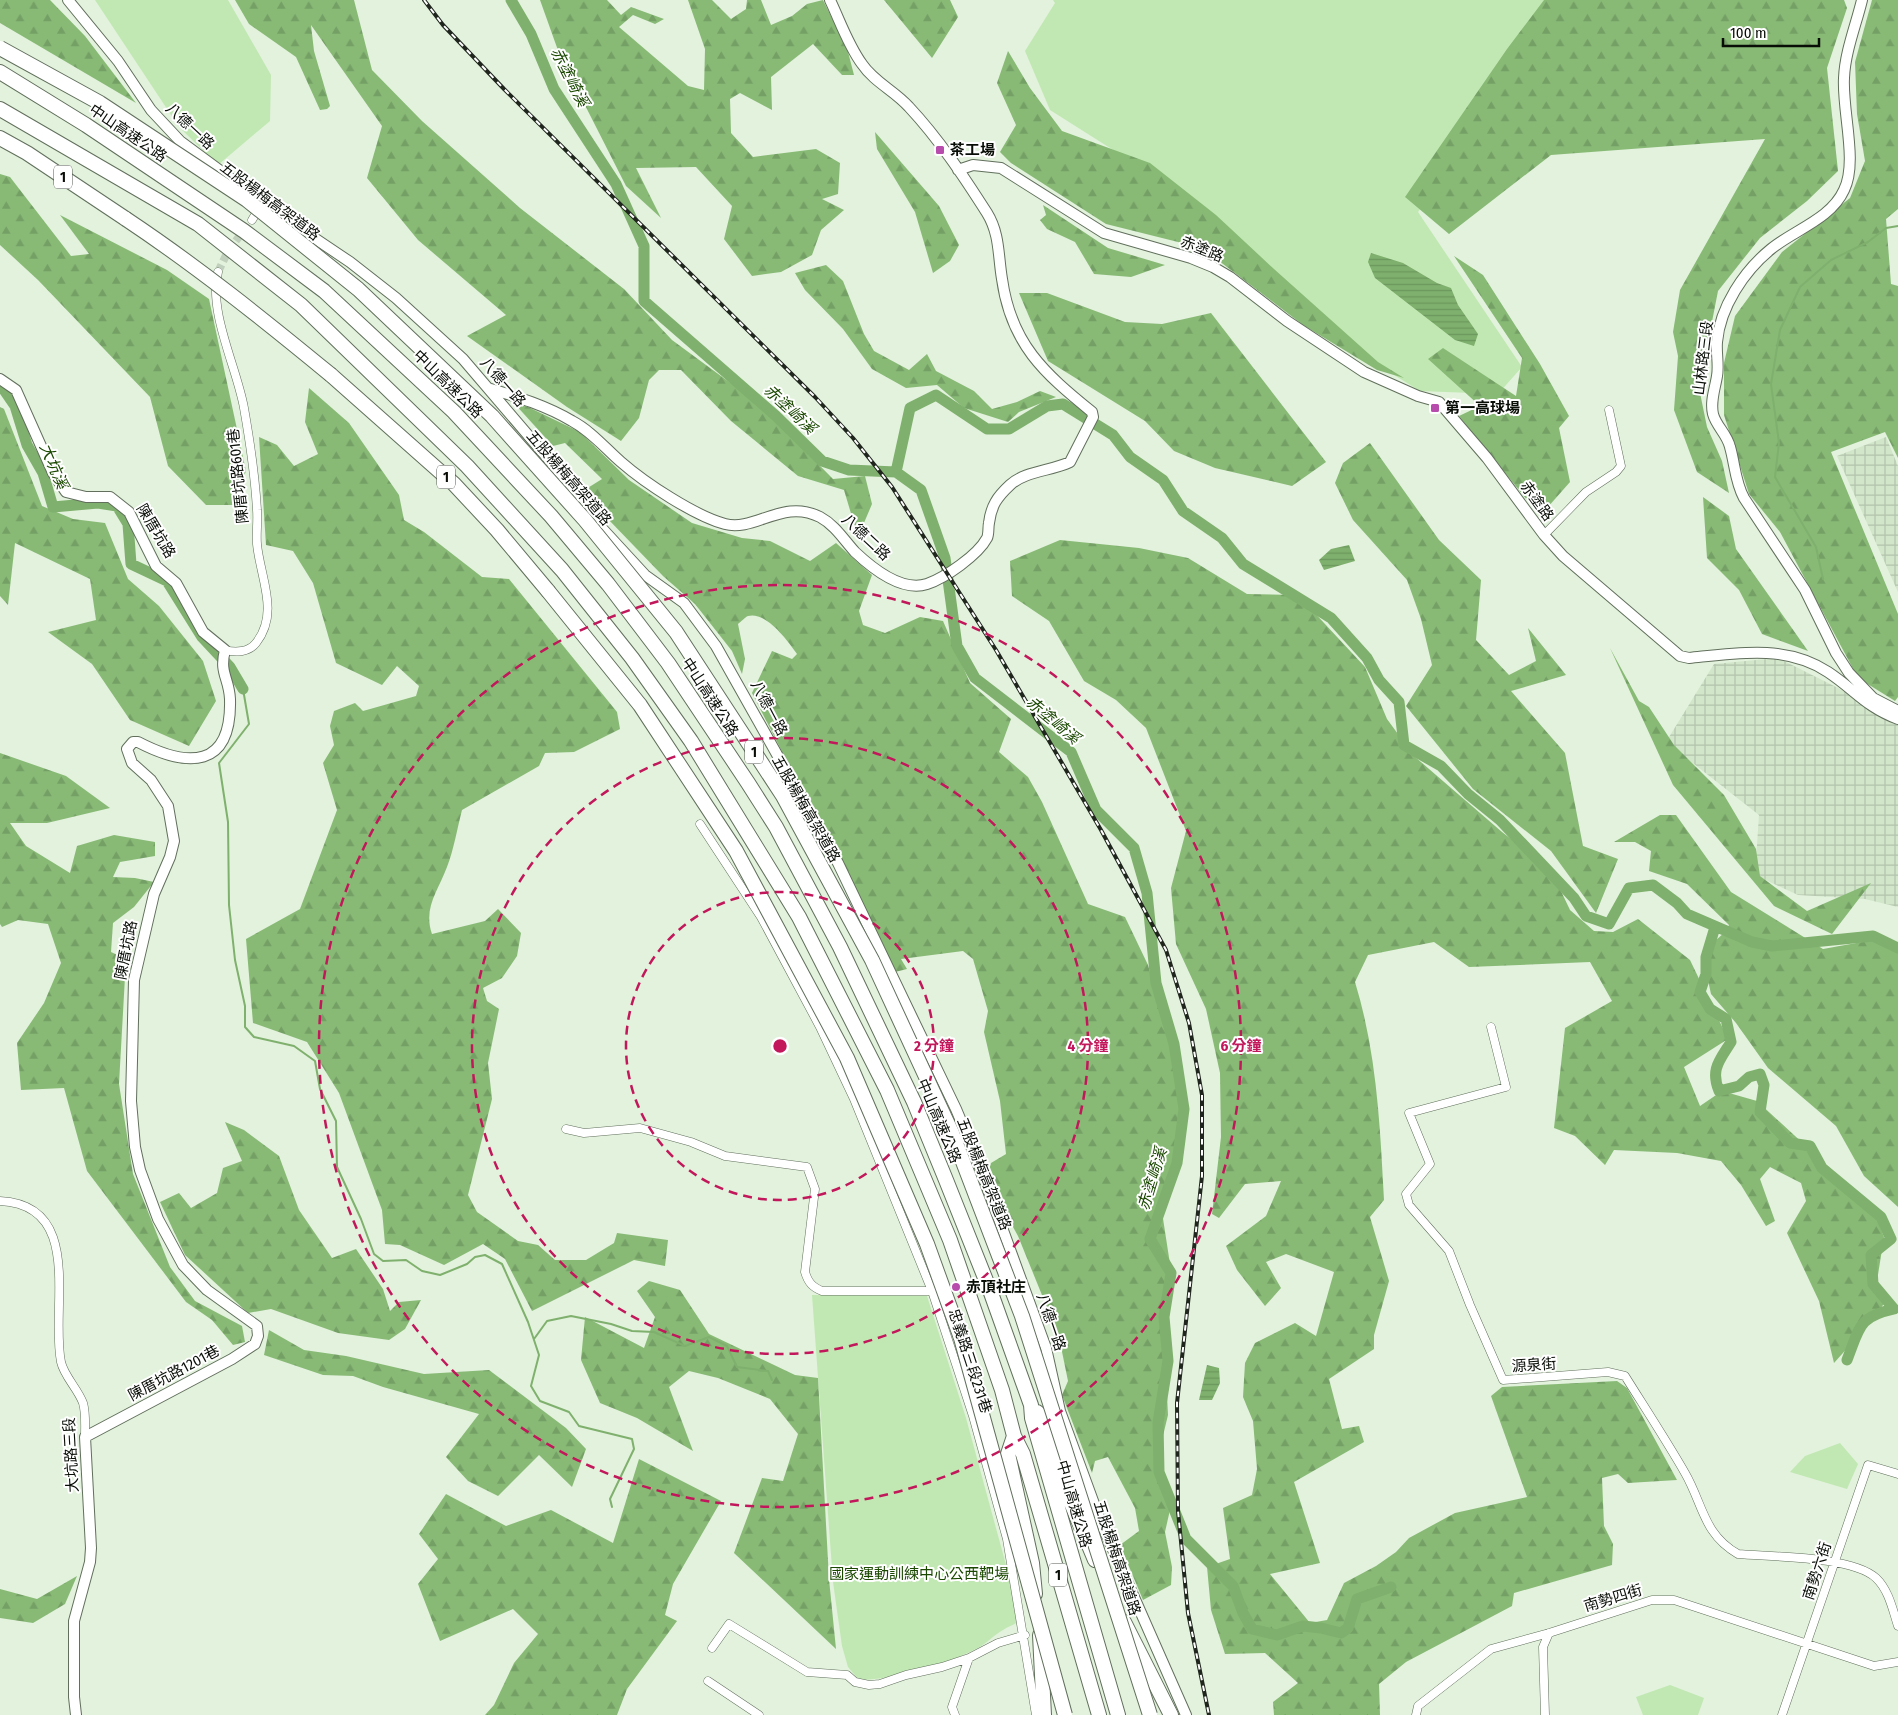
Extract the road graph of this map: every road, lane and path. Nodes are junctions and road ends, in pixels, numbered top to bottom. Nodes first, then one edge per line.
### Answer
1 (68, 0) edge
2 (830, 0) edge
3 (1862, 0) edge
4 (0, 48) edge
5 (0, 72) edge
6 (0, 109) edge
7 (0, 138) edge
8 (958, 170) junction
9 (263, 202) junction
10 (252, 220) tunnel mouth
11 (218, 272) tunnel mouth
12 (0, 379) edge
13 (490, 389) junction
14 (1609, 410) dead end
15 (1544, 535) junction
16 (225, 651) junction
17 (1898, 711) edge
18 (1898, 719) edge
19 (700, 824) dead end
20 (1491, 1026) dead end
21 (566, 1129) dead end
22 (0, 1201) edge
23 (932, 1291) junction
24 (253, 1322) joint
25 (1031, 1405) junction
26 (1014, 1436) junction
27 (85, 1437) junction
28 (1898, 1474) edge
29 (1834, 1562) junction
30 (1898, 1626) edge
31 (1549, 1633) junction
32 (1025, 1635) junction
33 (1808, 1645) junction
34 (712, 1648) dead end
35 (969, 1658) junction
36 (1898, 1662) edge
37 (708, 1681) dead end
38 (76, 1715) edge
39 (759, 1715) edge
40 (955, 1715) edge
41 (1036, 1715) edge
42 (1044, 1715) edge
43 (1065, 1715) edge
44 (1099, 1715) edge
45 (1118, 1715) edge
46 (1150, 1715) edge
47 (1171, 1715) edge
48 (1186, 1715) edge
49 (1416, 1715) edge
50 (1545, 1715) edge
51 (1782, 1715) edge

1 - 9 street, 八德一路
2 - 8 street
3 - 17 street, 山林路三段
4 - 46 highway, 五股楊梅高架道路 / 1, bridge
5 - 25 highway, 中山高速公路 / 1
6 - 26 highway, 1
7 - 43 highway, 1, bridge
8 - 13 street, 八德二路
8 - 15 street, 赤塗路
9 - 10 street
9 - 13 street, 八德一路
11 - 16 street, 陳厝坑路601巷
12 - 16 street, 陳厝坑路
13 - 48 street, 八德一路
14 - 15 street
15 - 18 street, 赤塗路
16 - 24 street, 陳厝坑路
19 - 23 street, 忠義路三段231巷
20 - 29 street, 源泉街
21 - 23 street
22 - 27 street, 大坑路三段
23 - 32 street, 忠義路三段231巷
24 - 27 street, 陳厝坑路1201巷
25 - 45 highway, 中山高速公路 / 1
25 - 47 highway
26 - 42 highway
26 - 44 highway, 1
27 - 38 street, 大坑路三段
28 - 29 street, 南勢六街
29 - 30 street, 源泉街
29 - 33 street, 南勢六街
31 - 33 street, 南勢四街
31 - 49 street, 南勢四街
31 - 50 street
32 - 35 street
32 - 41 street, 忠義路三段231巷
33 - 36 street, 南勢四街
33 - 51 street, 南勢六街
34 - 35 street
35 - 40 street
37 - 39 street

